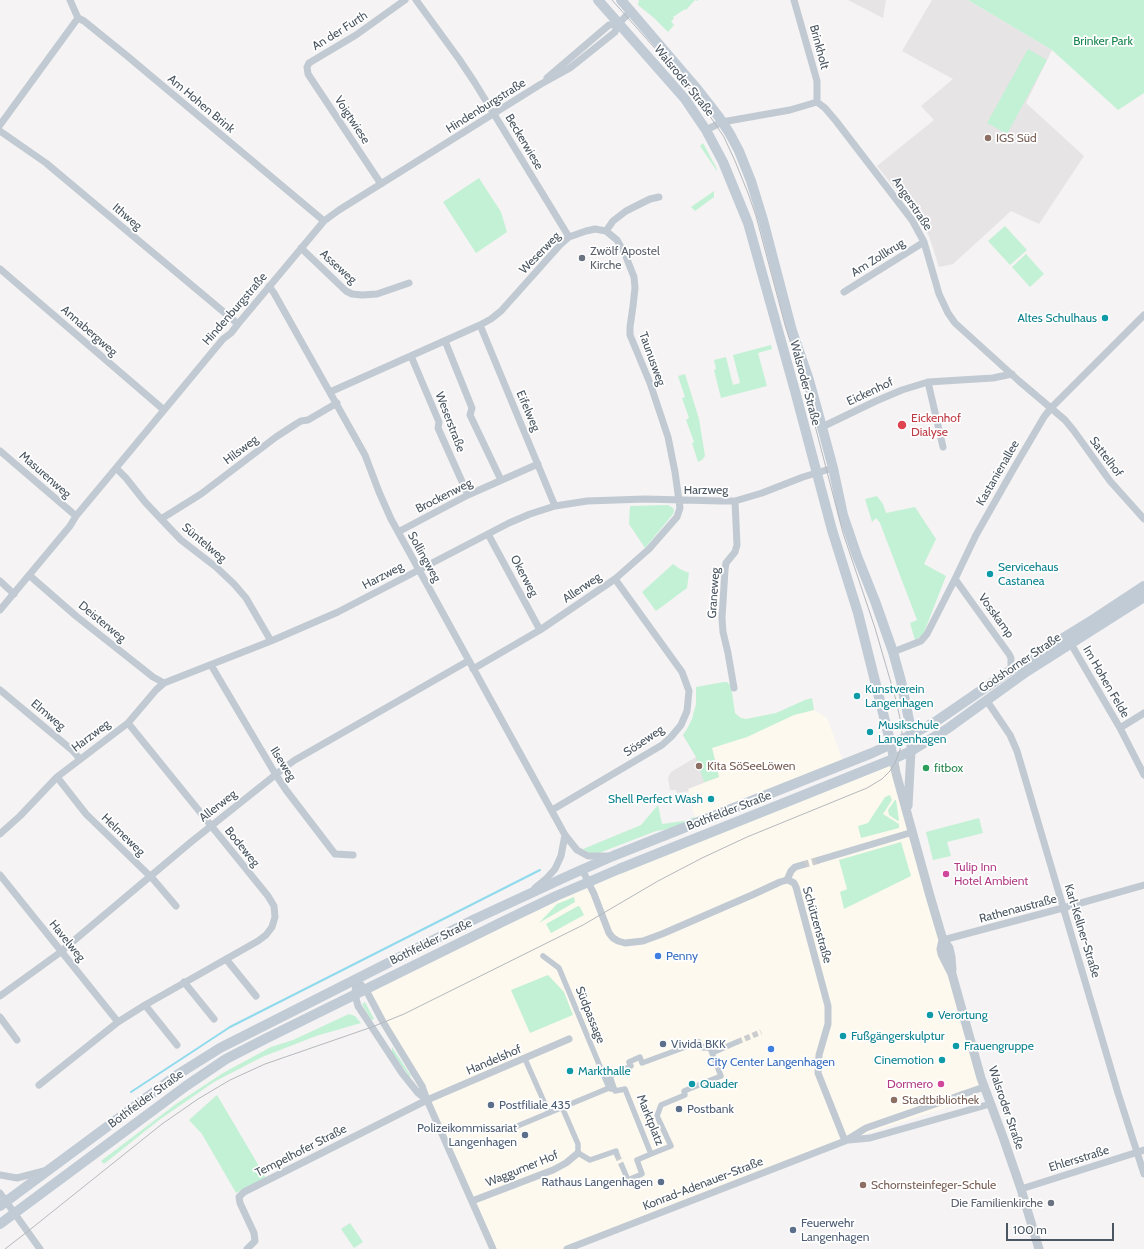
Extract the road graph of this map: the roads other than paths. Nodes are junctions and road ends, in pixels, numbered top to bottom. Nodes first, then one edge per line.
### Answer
1 (70, 0) edge
2 (406, 0) edge
3 (416, 0) edge
4 (598, 0) edge
5 (621, 0) edge
6 (794, 0) edge
7 (631, 11) junction
8 (78, 18) junction
9 (618, 24) junction
10 (307, 67) joint
11 (817, 102) junction
12 (494, 114) junction
13 (722, 122) junction
14 (0, 125) edge
15 (706, 130) junction
16 (0, 131) edge
17 (381, 184) junction
18 (659, 197) dead end
19 (324, 220) junction
20 (606, 231) junction
21 (569, 237) junction
22 (924, 242) junction
23 (301, 248) junction
24 (0, 270) edge
25 (409, 283) dead end
26 (270, 286) junction
27 (844, 292) dead end
28 (1144, 315) edge
29 (238, 324) junction
30 (480, 325) junction
31 (445, 341) junction
32 (411, 356) junction
33 (1012, 374) junction
34 (928, 382) junction
35 (330, 392) junction
36 (337, 403) junction
37 (1051, 408) junction
38 (164, 410) junction
39 (822, 427) junction
40 (942, 447) dead end
41 (0, 451) edge
42 (538, 464) junction
43 (116, 468) junction
44 (833, 468) junction
45 (816, 473) junction
46 (501, 480) junction
47 (468, 495) junction
48 (679, 500) junction
49 (735, 501) junction
50 (555, 506) junction
51 (76, 516) junction
52 (1144, 519) edge
53 (160, 520) junction
54 (398, 532) junction
55 (488, 534) junction
56 (418, 570) junction
57 (29, 575) junction
58 (615, 579) junction
59 (955, 579) junction
60 (0, 581) edge
61 (1144, 586) edge
62 (14, 594) junction
63 (1144, 597) edge
64 (0, 610) edge
65 (540, 630) junction
66 (271, 641) junction
67 (1071, 644) junction
68 (893, 652) junction
69 (468, 661) junction
70 (211, 665) junction
71 (473, 669) junction
72 (1011, 670) junction
73 (164, 683) junction
74 (734, 688) dead end
75 (0, 690) edge
76 (987, 701) junction
77 (1144, 713) edge
78 (128, 723) junction
79 (1120, 728) junction
80 (911, 735) junction
81 (891, 744) junction
82 (911, 751) junction
83 (894, 758) junction
84 (80, 759) junction
85 (276, 775) junction
86 (1144, 775) edge
87 (57, 777) junction
88 (552, 810) junction
89 (908, 813) junction
90 (210, 826) junction
91 (913, 832) junction
92 (0, 834) edge
93 (565, 835) junction
94 (353, 855) dead end
95 (613, 856) junction
96 (819, 860) tunnel mouth
97 (802, 865) tunnel mouth
98 (582, 869) junction
99 (0, 875) edge
100 (150, 876) junction
101 (786, 880) junction
102 (588, 882) junction
103 (1144, 886) edge
104 (531, 892) junction
105 (176, 906) dead end
106 (1063, 908) junction
107 (943, 940) junction
108 (61, 951) junction
109 (542, 956) dead end
110 (226, 959) junction
111 (356, 979) junction
112 (184, 982) junction
113 (366, 990) junction
114 (355, 995) junction
115 (0, 996) edge
116 (256, 996) dead end
117 (145, 1005) junction
118 (0, 1017) edge
119 (214, 1019) dead end
120 (118, 1022) junction
121 (391, 1036) junction
122 (569, 1039) dead end
123 (16, 1040) dead end
124 (736, 1042) tunnel mouth
125 (177, 1045) dead end
126 (386, 1049) junction
127 (712, 1054) junction
128 (525, 1058) junction
129 (39, 1085) dead end
130 (984, 1087) junction
131 (609, 1088) junction
132 (615, 1091) junction
133 (427, 1100) junction
134 (990, 1104) junction
135 (562, 1107) junction
136 (549, 1113) junction
137 (515, 1127) dead end
138 (846, 1140) junction
139 (1141, 1152) edge
140 (578, 1153) junction
141 (651, 1154) junction
142 (618, 1155) dead end
143 (622, 1166) tunnel mouth
144 (51, 1169) junction
145 (1144, 1174) edge
146 (0, 1175) edge
147 (1021, 1189) junction
148 (0, 1193) edge
149 (472, 1201) junction
150 (3, 1204) edge
151 (14, 1214) junction
152 (0, 1224) edge
153 (40, 1249) edge
154 (247, 1249) edge
155 (493, 1249) edge
156 (567, 1249) edge
157 (1039, 1249) edge

1 - 8 street
2 - 10 street, An der Furth
3 - 12 street, Beckerwiese
4 - 9 main road, Walsroder Straße
5 - 7 main road, Walsroder Straße
6 - 11 street, Brinkholt
7 - 9 street, Hindenburgstraße
7 - 13 main road, Walsroder Straße
8 - 14 street
8 - 19 street, Am Hohen Brink
9 - 12 street, Hindenburgstraße
9 - 15 main road, Walsroder Straße
10 - 17 street, Voigtwiese
11 - 13 street
11 - 22 street, Angerstraße
12 - 17 street, Hindenburgstraße
12 - 21 street, Beckerwiese
13 - 15 street
13 - 39 main road, Walsroder Straße
15 - 45 main road, Walsroder Straße
16 - 29 street, Ithweg
17 - 19 street, Hindenburgstraße
18 - 20 street
19 - 23 street, Hindenburgstraße
20 - 21 street, Weserweg
20 - 48 street, Taunusweg
21 - 30 street, Weserweg
22 - 27 street, Am Zollkrug
22 - 33 street, Angerstraße
23 - 25 street, Asseweg
23 - 26 street, Hindenburgstraße
24 - 38 street, Annabergweg
26 - 29 street, Hindenburgstraße
26 - 35 street, Sollingweg
28 - 37 street, Kastanienallee
29 - 38 street, Hindenburgstraße
30 - 31 street, Weserweg
30 - 42 street, Eifelweg
31 - 32 street, Weserweg
31 - 46 street
32 - 35 street, Weserweg
32 - 47 street, Weserstraße
33 - 34 street, Eickenhof
33 - 37 street, Angerstraße
34 - 39 street, Eickenhof
34 - 40 street
35 - 36 street, Sollingweg
36 - 53 street, Hilsweg
36 - 54 street, Sollingweg
37 - 52 street, Sattelhof
37 - 59 street, Kastanienallee
38 - 43 street, Hindenburgstraße
39 - 44 main road, Walsroder Straße
41 - 51 street, Masurenweg
42 - 46 street, Brockenweg
42 - 50 street, Eifelweg
43 - 51 street, Hindenburgstraße
43 - 53 street, Süntelweg
44 - 45 street, Harzweg
44 - 68 main road, Walsroder Straße
45 - 49 street, Harzweg
45 - 81 main road, Walsroder Straße
46 - 47 street, Brockenweg
47 - 54 street, Brockenweg
48 - 49 street, Harzweg
48 - 50 street, Harzweg
48 - 58 street, Allerweg
49 - 74 street, Graneweg
50 - 55 street, Harzweg
51 - 57 street, Hindenburgstraße
53 - 66 street, Süntelweg
54 - 56 street, Sollingweg
55 - 56 street, Harzweg
55 - 65 street, Okerweg
56 - 66 street, Harzweg
56 - 69 street, Sollingweg
57 - 62 street, Hindenburgstraße
57 - 73 street, Deisterweg
58 - 65 street, Allerweg
58 - 88 street, Söseweg
59 - 68 street, Kastanienallee
59 - 72 street, Vosskamp
60 - 62 street
61 - 72 main road, Godshorner Straße
62 - 64 street, Hindenburgstraße
63 - 67 main road, Godshorner Straße
65 - 71 street, Allerweg
66 - 70 street, Harzweg
67 - 76 main road, Godshorner Straße
67 - 79 street, Im Hohen Felde
68 - 80 main road, Walsroder Straße
69 - 71 street, Sollingweg
69 - 85 street, Allerweg
70 - 73 street, Harzweg
70 - 85 street, Ilseweg
71 - 88 street, Sollingweg
72 - 80 main road, Godshorner Straße
73 - 78 street, Harzweg
75 - 84 street, Elmweg
76 - 82 main road, Godshorner Straße
76 - 106 street, Karl-Kellner-Straße
77 - 79 street
78 - 84 street, Harzweg
78 - 90 street, Bodeweg
79 - 86 street, Im Hohen Felde
80 - 81 main road, Bothfelder Straße
80 - 82 street, Walsroder Straße
81 - 83 street, Walsroder Straße
81 - 95 main road, Bothfelder Straße
82 - 83 main road, Bothfelder Straße
82 - 89 street, Walsroder Straße
83 - 89 street, Walsroder Straße
83 - 102 main road, Bothfelder Straße
84 - 87 street, Harzweg
85 - 90 street, Allerweg
85 - 94 street, Ilseweg
87 - 92 street, Harzweg
87 - 100 street, Helmeweg
88 - 93 street, Sollingweg
89 - 91 street, Walsroder Straße
90 - 100 street, Allerweg
90 - 110 street, Bodeweg
91 - 96 street
91 - 107 street, Walsroder Straße
93 - 95 street, Sollingweg
93 - 104 street
95 - 98 main road, Bothfelder Straße
97 - 101 street
98 - 102 street, Schützenstraße
98 - 104 main road, Bothfelder Straße
99 - 108 street, Havelweg
100 - 105 street, Helmeweg
100 - 108 street, Allerweg
101 - 102 street, Schützenstraße
101 - 138 street, Schützenstraße
102 - 113 main road, Bothfelder Straße
103 - 106 street, Rathenaustraße
104 - 111 main road, Bothfelder Straße
106 - 107 street, Rathenaustraße
106 - 139 street, Karl-Kellner-Straße
107 - 130 street, Walsroder Straße
108 - 115 street, Allerweg
108 - 120 street, Havelweg
109 - 131 street, Südpassage
110 - 112 street, Bodeweg
110 - 116 street
111 - 113 street
111 - 114 street
111 - 144 main road, Bothfelder Straße
112 - 117 street, Bodeweg
112 - 119 street
113 - 114 main road, Bothfelder Straße
113 - 121 street
114 - 126 street
114 - 151 main road, Bothfelder Straße
117 - 120 street, Bodeweg
117 - 125 street
118 - 123 street
120 - 129 street, Bodeweg
121 - 126 street
121 - 133 street
122 - 128 street, Handelshof
124 - 127 street
126 - 133 street
127 - 132 street, Marktplatz
127 - 141 street, Marktplatz
128 - 133 street, Handelshof
128 - 136 street
130 - 134 street, Walsroder Straße
130 - 138 street, Konrad-Adenauer-Straße
131 - 132 street
131 - 135 street
132 - 141 street, Marktplatz
133 - 149 street
133 - 154 street, Tempelhofer Straße
134 - 138 street, Konrad-Adenauer-Straße
134 - 147 street, Walsroder Straße
135 - 136 street
135 - 140 street
136 - 137 street
138 - 156 street, Konrad-Adenauer-Straße
139 - 145 street, Karl-Kellner-Straße
139 - 147 street, Ehlersstraße
140 - 142 street
140 - 149 street, Waggumer Hof
141 - 143 street
144 - 146 street
144 - 150 main road, Bothfelder Straße
147 - 157 street, Walsroder Straße
148 - 150 street
149 - 155 street
150 - 151 street
151 - 152 main road, Bothfelder Straße
151 - 153 street

